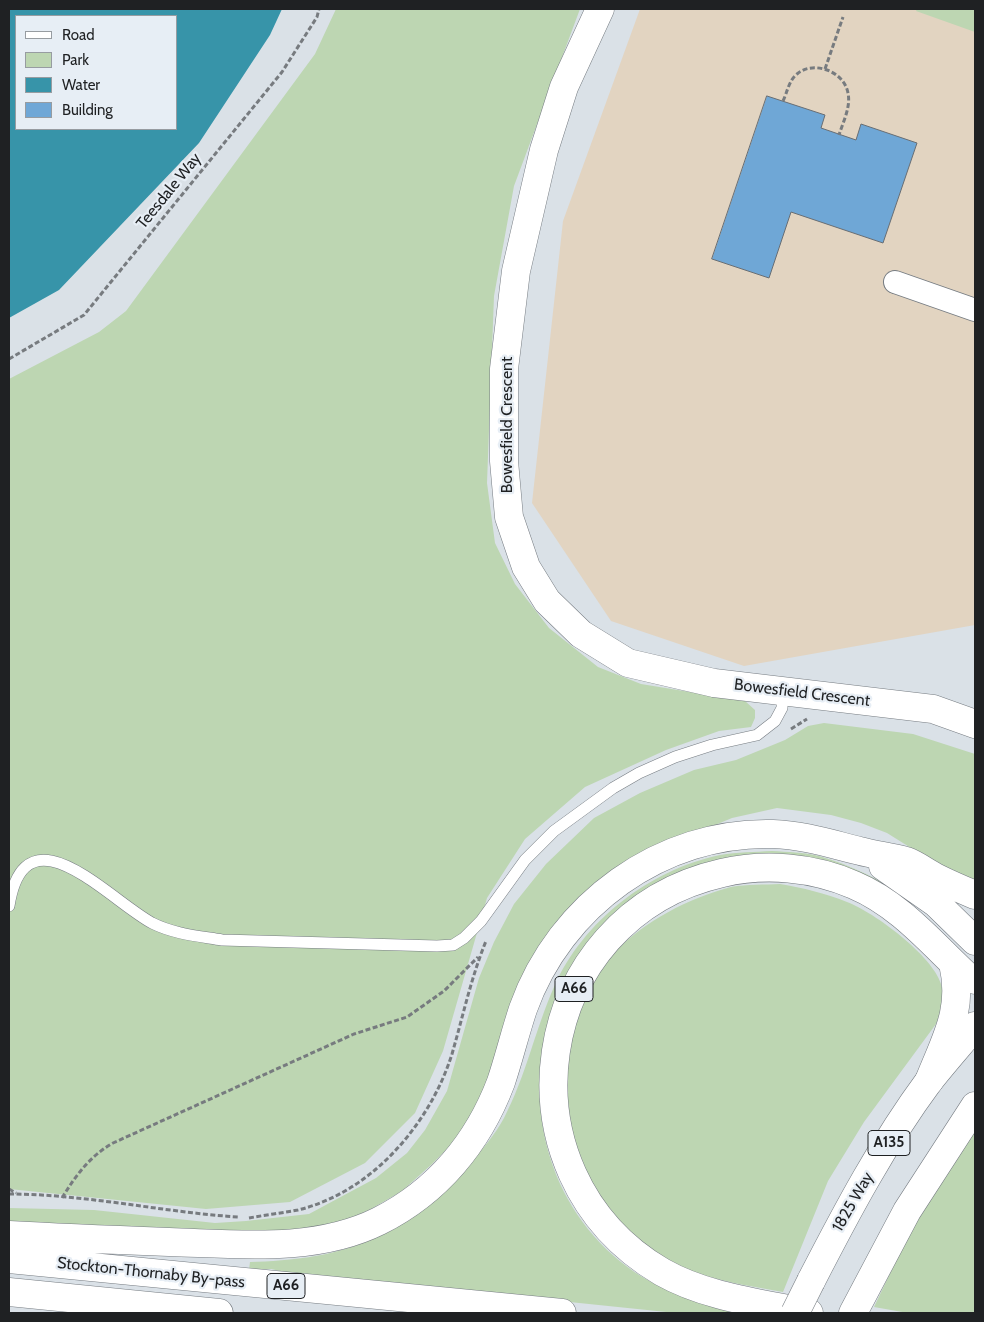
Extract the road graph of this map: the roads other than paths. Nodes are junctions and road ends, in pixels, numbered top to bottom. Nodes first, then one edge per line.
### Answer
1 (600, 9) edge
2 (895, 282) dead end
3 (975, 310) edge
4 (783, 691) junction
5 (975, 724) edge
6 (858, 850) junction
7 (975, 895) edge
8 (9, 906) edge
9 (975, 941) edge
10 (953, 963) junction
11 (975, 980) edge
12 (975, 1026) edge
13 (929, 1082) junction
14 (975, 1106) edge
15 (9, 1236) edge
16 (9, 1259) edge
17 (9, 1292) edge
18 (9, 1302) edge
19 (42, 1313) edge
20 (219, 1313) edge
21 (562, 1313) edge
22 (795, 1313) edge
23 (809, 1313) edge
24 (854, 1313) edge

1 - 4 main road, Bowesfield Crescent
2 - 3 street
4 - 5 main road, Bowesfield Crescent
4 - 8 lane
6 - 7 main road
6 - 9 main road
6 - 15 main road
10 - 11 main road, A66
10 - 13 main road, A135
10 - 23 main road, A66
12 - 13 main road, 1825 Way / A135
13 - 22 main road, 1825 Way / A135, bridge
14 - 24 main road
16 - 21 main road, Stockton-Thornaby By-pass / A66
17 - 20 main road, Stockton-Thornaby By-pass
18 - 19 main road

